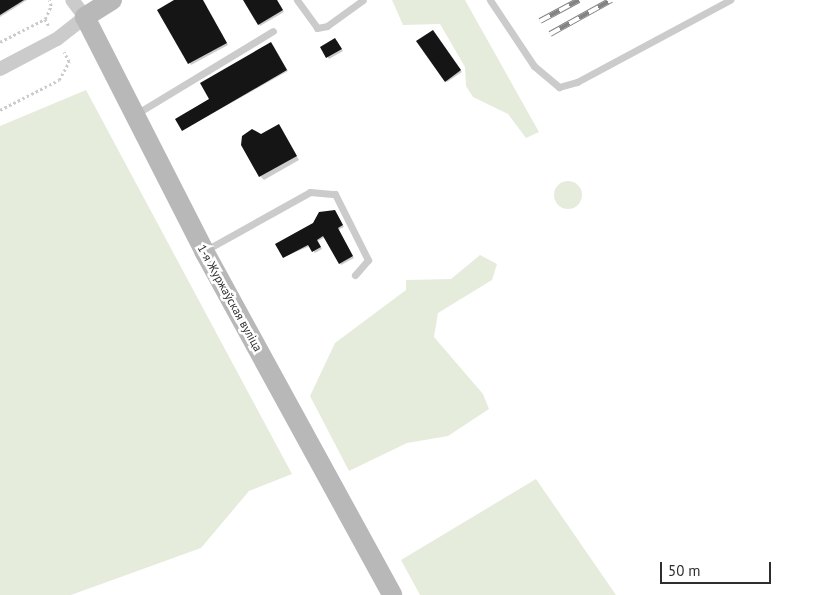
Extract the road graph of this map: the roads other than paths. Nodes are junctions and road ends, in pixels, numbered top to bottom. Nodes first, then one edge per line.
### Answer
1 (72, 0) edge
2 (112, 0) edge
3 (296, 0) edge
4 (363, 0) edge
5 (490, 0) edge
6 (730, 0) edge
7 (85, 17) junction
8 (272, 32) dead end
9 (0, 69) edge
10 (133, 116) junction
11 (204, 251) junction
12 (355, 275) dead end
13 (392, 595) edge

1 - 7 street, 1-я Журжаўская вуліца
2 - 7 street
3 - 4 lane
5 - 6 lane
7 - 9 street
7 - 10 street, 1-я Журжаўская вуліца
8 - 10 lane
10 - 11 street, 1-я Журжаўская вуліца
11 - 12 lane
11 - 13 street, 1-я Журжаўская вуліца

